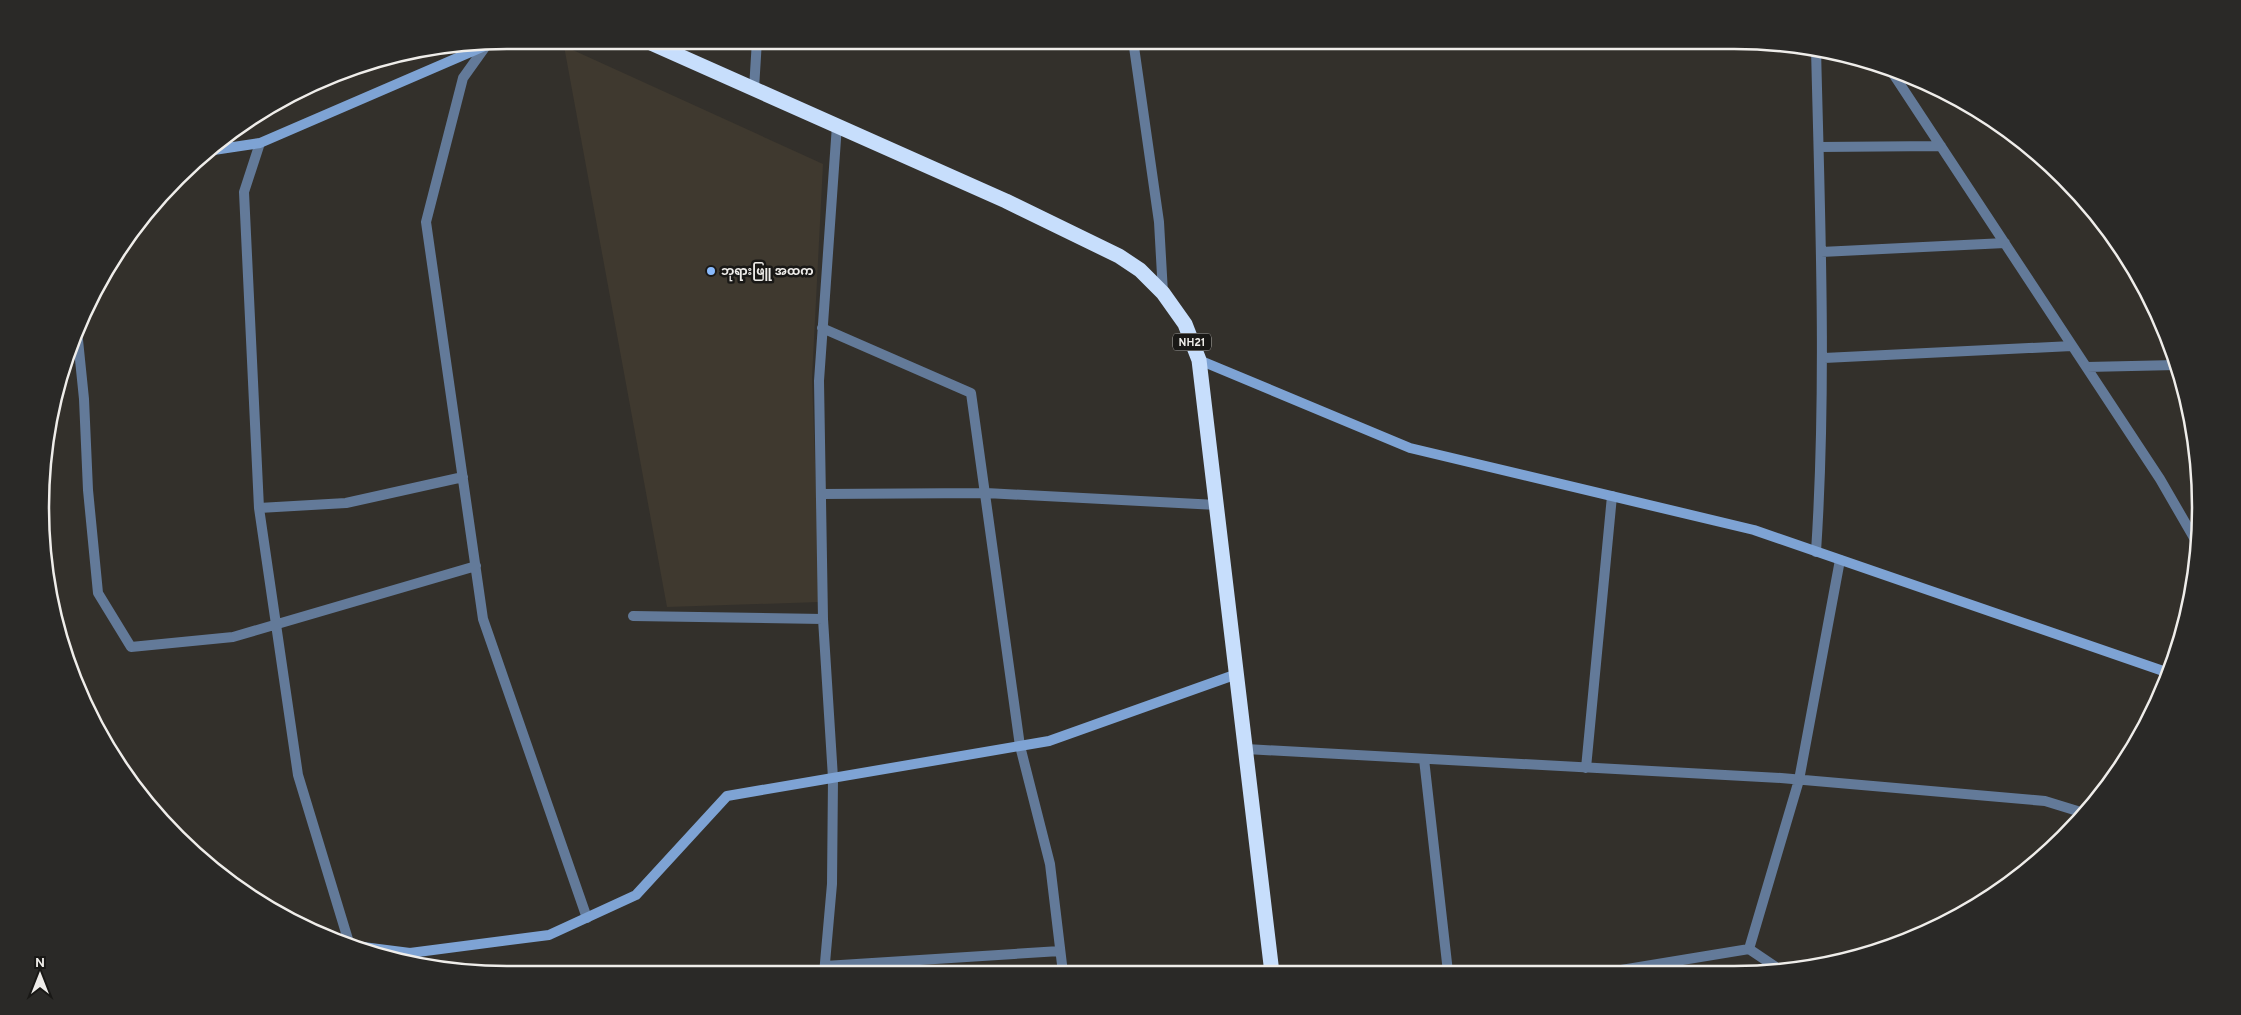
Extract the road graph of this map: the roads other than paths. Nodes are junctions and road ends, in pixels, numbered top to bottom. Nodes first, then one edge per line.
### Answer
1 (664, 49) edge
2 (756, 49) edge
3 (1134, 49) edge
4 (476, 50) edge
5 (485, 50) edge
6 (1816, 57) edge
7 (1897, 79) edge
8 (754, 89) junction
9 (837, 125) junction
10 (260, 143) junction
11 (1941, 146) junction
12 (1818, 147) junction
13 (222, 149) edge
14 (2005, 243) junction
15 (1821, 252) junction
16 (1163, 293) junction
17 (822, 328) junction
18 (79, 346) edge
19 (2072, 346) junction
20 (1824, 358) junction
21 (1200, 360) junction
22 (2170, 365) edge
23 (2087, 367) junction
24 (463, 477) junction
25 (986, 493) junction
26 (821, 494) junction
27 (1612, 496) junction
28 (1217, 505) junction
29 (258, 508) junction
30 (2191, 532) edge
31 (1816, 552) junction
32 (1840, 560) junction
33 (476, 566) junction
34 (633, 616) dead end
35 (823, 619) junction
36 (276, 625) junction
37 (2162, 671) edge
38 (1237, 674) junction
39 (1020, 746) junction
40 (1246, 749) junction
41 (1424, 759) junction
42 (1586, 768) junction
43 (834, 778) junction
44 (1799, 780) junction
45 (2077, 811) edge
46 (586, 918) junction
47 (347, 937) edge
48 (385, 950) edge
49 (1749, 950) junction
50 (1060, 951) junction
51 (1771, 964) edge
52 (824, 966) edge
53 (874, 966) edge
54 (1062, 966) edge
55 (1271, 966) edge
56 (1447, 966) edge
57 (1647, 966) edge

1 - 8 highway, NH21
2 - 8 street
3 - 16 street
4 - 10 street
5 - 24 street
6 - 12 street
7 - 11 street
8 - 9 highway, NH21
9 - 16 highway, NH21
9 - 17 street
10 - 13 street
10 - 29 street
11 - 12 street
11 - 14 street
12 - 15 street
14 - 15 street
14 - 19 street
15 - 20 street
16 - 21 highway, NH21
17 - 25 street
17 - 26 street
18 - 36 street
19 - 20 street
19 - 23 street
20 - 31 street
21 - 27 street
21 - 28 highway, NH21
22 - 23 street
23 - 30 street
24 - 29 street
24 - 33 street
25 - 26 street
25 - 28 street
25 - 39 street
26 - 35 street
27 - 31 street
27 - 42 street
28 - 38 highway, NH21
29 - 36 street
31 - 32 street
32 - 37 street
32 - 44 street
33 - 36 street
33 - 46 street
34 - 35 street
35 - 43 street
36 - 47 street
38 - 39 street
38 - 40 highway, NH21
39 - 43 street
39 - 50 street
40 - 41 street
40 - 55 highway, NH21
41 - 42 street
41 - 56 street
42 - 44 street
43 - 46 street
43 - 52 street
44 - 45 street
44 - 49 street
46 - 48 street
49 - 51 street
49 - 57 street
50 - 53 street
50 - 54 street

